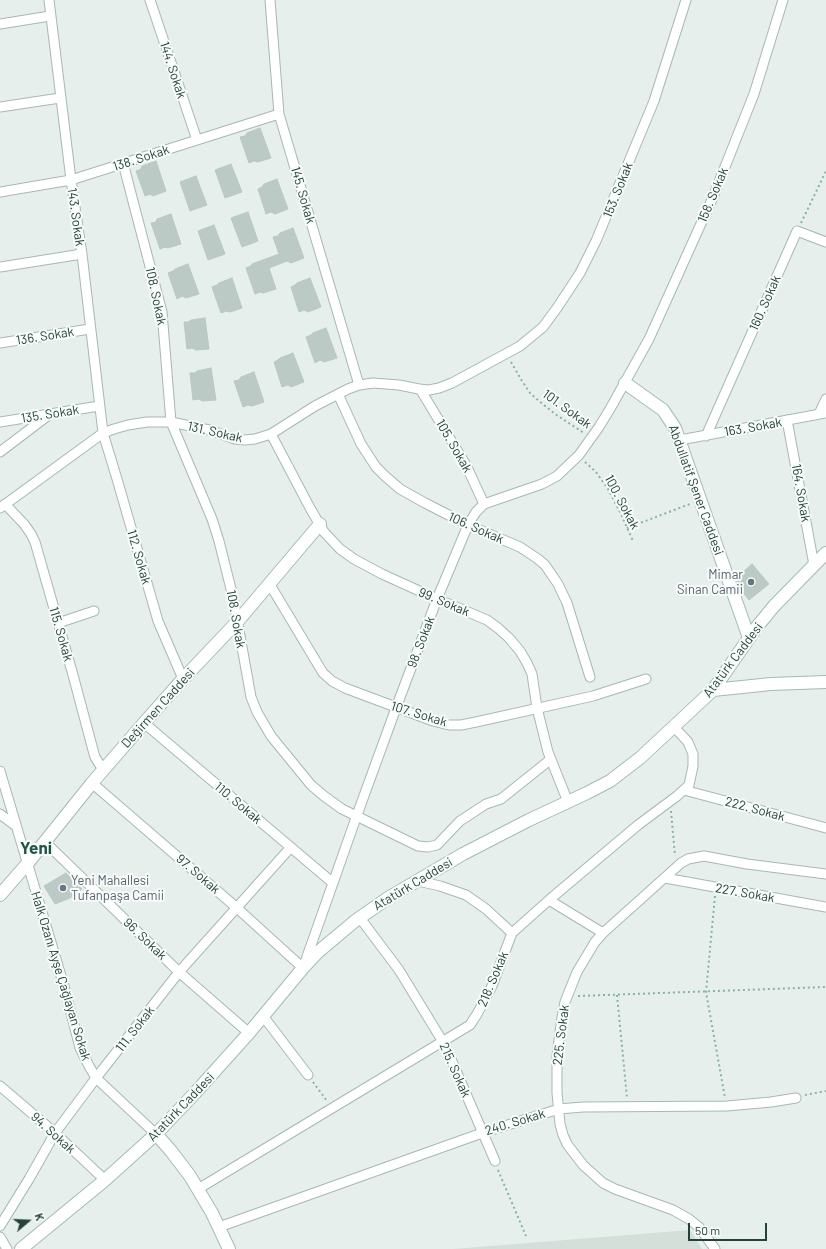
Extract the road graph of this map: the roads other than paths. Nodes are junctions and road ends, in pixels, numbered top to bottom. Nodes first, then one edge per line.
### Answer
1 (48, 0) edge
2 (150, 0) edge
3 (270, 0) edge
4 (686, 0) edge
5 (783, 0) edge
6 (50, 16) junction
7 (0, 24) edge
8 (60, 98) junction
9 (0, 107) edge
10 (279, 114) junction
11 (197, 140) junction
12 (123, 163) junction
13 (71, 180) junction
14 (0, 192) edge
15 (826, 242) edge
16 (82, 254) junction
17 (0, 267) edge
18 (90, 329) junction
19 (0, 343) edge
20 (506, 354) joint
21 (625, 383) junction
22 (359, 385) junction
23 (420, 389) junction
24 (338, 394) junction
25 (826, 399) edge
26 (99, 406) junction
27 (51, 414) junction
28 (823, 414) edge
29 (787, 420) junction
30 (0, 422) edge
31 (171, 422) junction
32 (102, 433) junction
33 (271, 434) junction
34 (706, 436) junction
35 (680, 440) junction
36 (0, 452) edge
37 (484, 504) junction
38 (3, 506) edge
39 (320, 524) junction
40 (468, 526) junction
41 (826, 554) edge
42 (814, 565) junction
43 (269, 583) junction
44 (437, 600) junction
45 (94, 611) dead end
46 (237, 622) junction
47 (58, 623) junction
48 (749, 638) junction
49 (590, 677) dead end
50 (183, 679) junction
51 (646, 680) dead end
52 (826, 682) edge
53 (713, 690) junction
54 (396, 708) junction
55 (537, 708) junction
56 (144, 723) junction
57 (674, 727) junction
58 (551, 759) junction
59 (103, 770) junction
60 (0, 771) edge
61 (92, 783) junction
62 (684, 790) junction
63 (568, 802) junction
64 (0, 814) edge
65 (357, 815) junction
66 (16, 826) junction
67 (826, 828) edge
68 (45, 842) junction
69 (291, 847) junction
70 (27, 864) junction
71 (826, 874) edge
72 (664, 878) junction
73 (418, 881) junction
74 (333, 883) junction
75 (0, 895) edge
76 (549, 900) junction
77 (826, 907) edge
78 (238, 908) junction
79 (360, 918) junction
80 (512, 933) junction
81 (603, 933) junction
82 (303, 968) junction
83 (179, 972) junction
84 (263, 1016) junction
85 (249, 1033) junction
86 (443, 1042) junction
87 (308, 1075) road end
88 (96, 1078) junction
89 (0, 1086) edge
90 (796, 1098) road end
91 (558, 1109) junction
92 (55, 1133) junction
93 (482, 1133) junction
94 (156, 1134) junction
95 (495, 1161) road end
96 (105, 1180) junction
97 (198, 1189) junction
98 (0, 1226) edge
99 (219, 1227) junction
100 (0, 1238) edge
101 (7, 1249) edge
102 (21, 1249) edge
103 (230, 1249) edge
104 (715, 1249) edge

1 - 6 street, 143. Sokak
2 - 11 street, 144. Sokak
3 - 10 street, 145. Sokak
4 - 20 street, 153. Sokak
5 - 21 street, 158. Sokak
6 - 7 street
6 - 8 street, 143. Sokak
8 - 9 street
8 - 13 street, 143. Sokak
10 - 11 street, 138. Sokak
10 - 22 street, 145. Sokak
11 - 12 street, 138. Sokak
12 - 13 street, 138. Sokak
12 - 31 street, 108. Sokak
13 - 14 street, 138. Sokak
13 - 16 street, 143. Sokak
15 - 34 street, 160. Sokak
16 - 17 street
16 - 18 street, 143. Sokak
18 - 19 street, 136. Sokak
18 - 26 street, 143. Sokak
20 - 23 street, 131. Sokak
21 - 35 street, Abdullatif Şener Caddesi
21 - 37 street
22 - 23 street, 131. Sokak
22 - 24 street, 131. Sokak
23 - 37 street, 105. Sokak
24 - 33 street, 131. Sokak
24 - 40 street, 106. Sokak
25 - 28 street
26 - 27 street, 135. Sokak
26 - 32 street, 143. Sokak
27 - 30 street, 135. Sokak
27 - 36 street
28 - 29 street, 163. Sokak
29 - 34 street, 163. Sokak
29 - 42 street, 164. Sokak
31 - 32 street, 131. Sokak
31 - 33 street, 131. Sokak
31 - 46 street, 108. Sokak
32 - 38 street, 131. Sokak
32 - 50 street, 112. Sokak
33 - 39 street, 99. Sokak
34 - 35 street, 163. Sokak
35 - 48 street, Abdullatif Şener Caddesi
37 - 40 street, 98. Sokak
38 - 47 street, 115. Sokak
39 - 43 street, Değirmen Caddesi
39 - 44 street, 99. Sokak
40 - 44 street, 98. Sokak
40 - 49 street, 106. Sokak
41 - 42 street, Atatürk Caddesi
42 - 48 street, Atatürk Caddesi
43 - 46 street, Değirmen Caddesi
43 - 54 street, 107. Sokak
44 - 54 street, 98. Sokak
44 - 55 street, 99. Sokak
45 - 47 street
46 - 50 street, Değirmen Caddesi
46 - 65 street, 108. Sokak
47 - 59 street, 115. Sokak
48 - 53 street, Atatürk Caddesi
50 - 56 street, Değirmen Caddesi
51 - 55 street, 107. Sokak
52 - 53 street
53 - 57 street, Atatürk Caddesi
54 - 55 street, 107. Sokak
54 - 65 street, 98. Sokak
55 - 58 street, 99. Sokak
56 - 59 street, Değirmen Caddesi
56 - 69 street, 110. Sokak
57 - 62 street, 218. Sokak
57 - 63 street, Atatürk Caddesi
58 - 63 street, 99. Sokak
58 - 65 street, 108. Sokak
59 - 61 street, Değirmen Caddesi
60 - 66 street, Halk Ozanı Ayşe Çağlayan Sokak
61 - 68 street, Değirmen Caddesi
61 - 78 street, 97. Sokak
62 - 67 street, 222. Sokak
62 - 76 street, 218. Sokak
63 - 73 street, Atatürk Caddesi
64 - 66 street
65 - 74 street, 98. Sokak
66 - 70 street, Halk Ozanı Ayşe Çağlayan Sokak
68 - 70 street, Değirmen Caddesi
68 - 83 street, 96. Sokak
69 - 74 street, 110. Sokak
69 - 78 street, 111. Sokak
70 - 75 street, Değirmen Caddesi
70 - 88 street, Halk Ozanı Ayşe Çağlayan Sokak
71 - 72 street, 225. Sokak
72 - 77 street, 227. Sokak
72 - 81 street, 225. Sokak
73 - 79 street, Atatürk Caddesi
73 - 80 street
74 - 82 street, 98. Sokak
76 - 80 street, 218. Sokak
76 - 81 street
78 - 82 street, 97. Sokak
78 - 83 street, 111. Sokak
79 - 82 street, Atatürk Caddesi
79 - 86 street, 215. Sokak
80 - 86 street, 218. Sokak
81 - 91 street, 225. Sokak
82 - 84 street, Atatürk Caddesi
83 - 85 street, 96. Sokak
83 - 88 street, 111. Sokak
84 - 85 street, Atatürk Caddesi
84 - 87 street
85 - 94 street, Atatürk Caddesi
86 - 93 street, 215. Sokak
86 - 97 street, 218. Sokak
88 - 92 street, 111. Sokak
88 - 94 street, Halk Ozanı Ayşe Çağlayan Sokak
89 - 92 street, 94. Sokak
90 - 91 street, 240. Sokak
91 - 93 street, 240. Sokak
91 - 104 street, 225. Sokak
92 - 96 street, 94. Sokak
92 - 98 street, 111. Sokak
93 - 95 street, 215. Sokak
93 - 99 street, 240. Sokak
94 - 96 street, Atatürk Caddesi
94 - 97 street
96 - 102 street, Atatürk Caddesi
97 - 99 street
99 - 103 street
100 - 101 street

